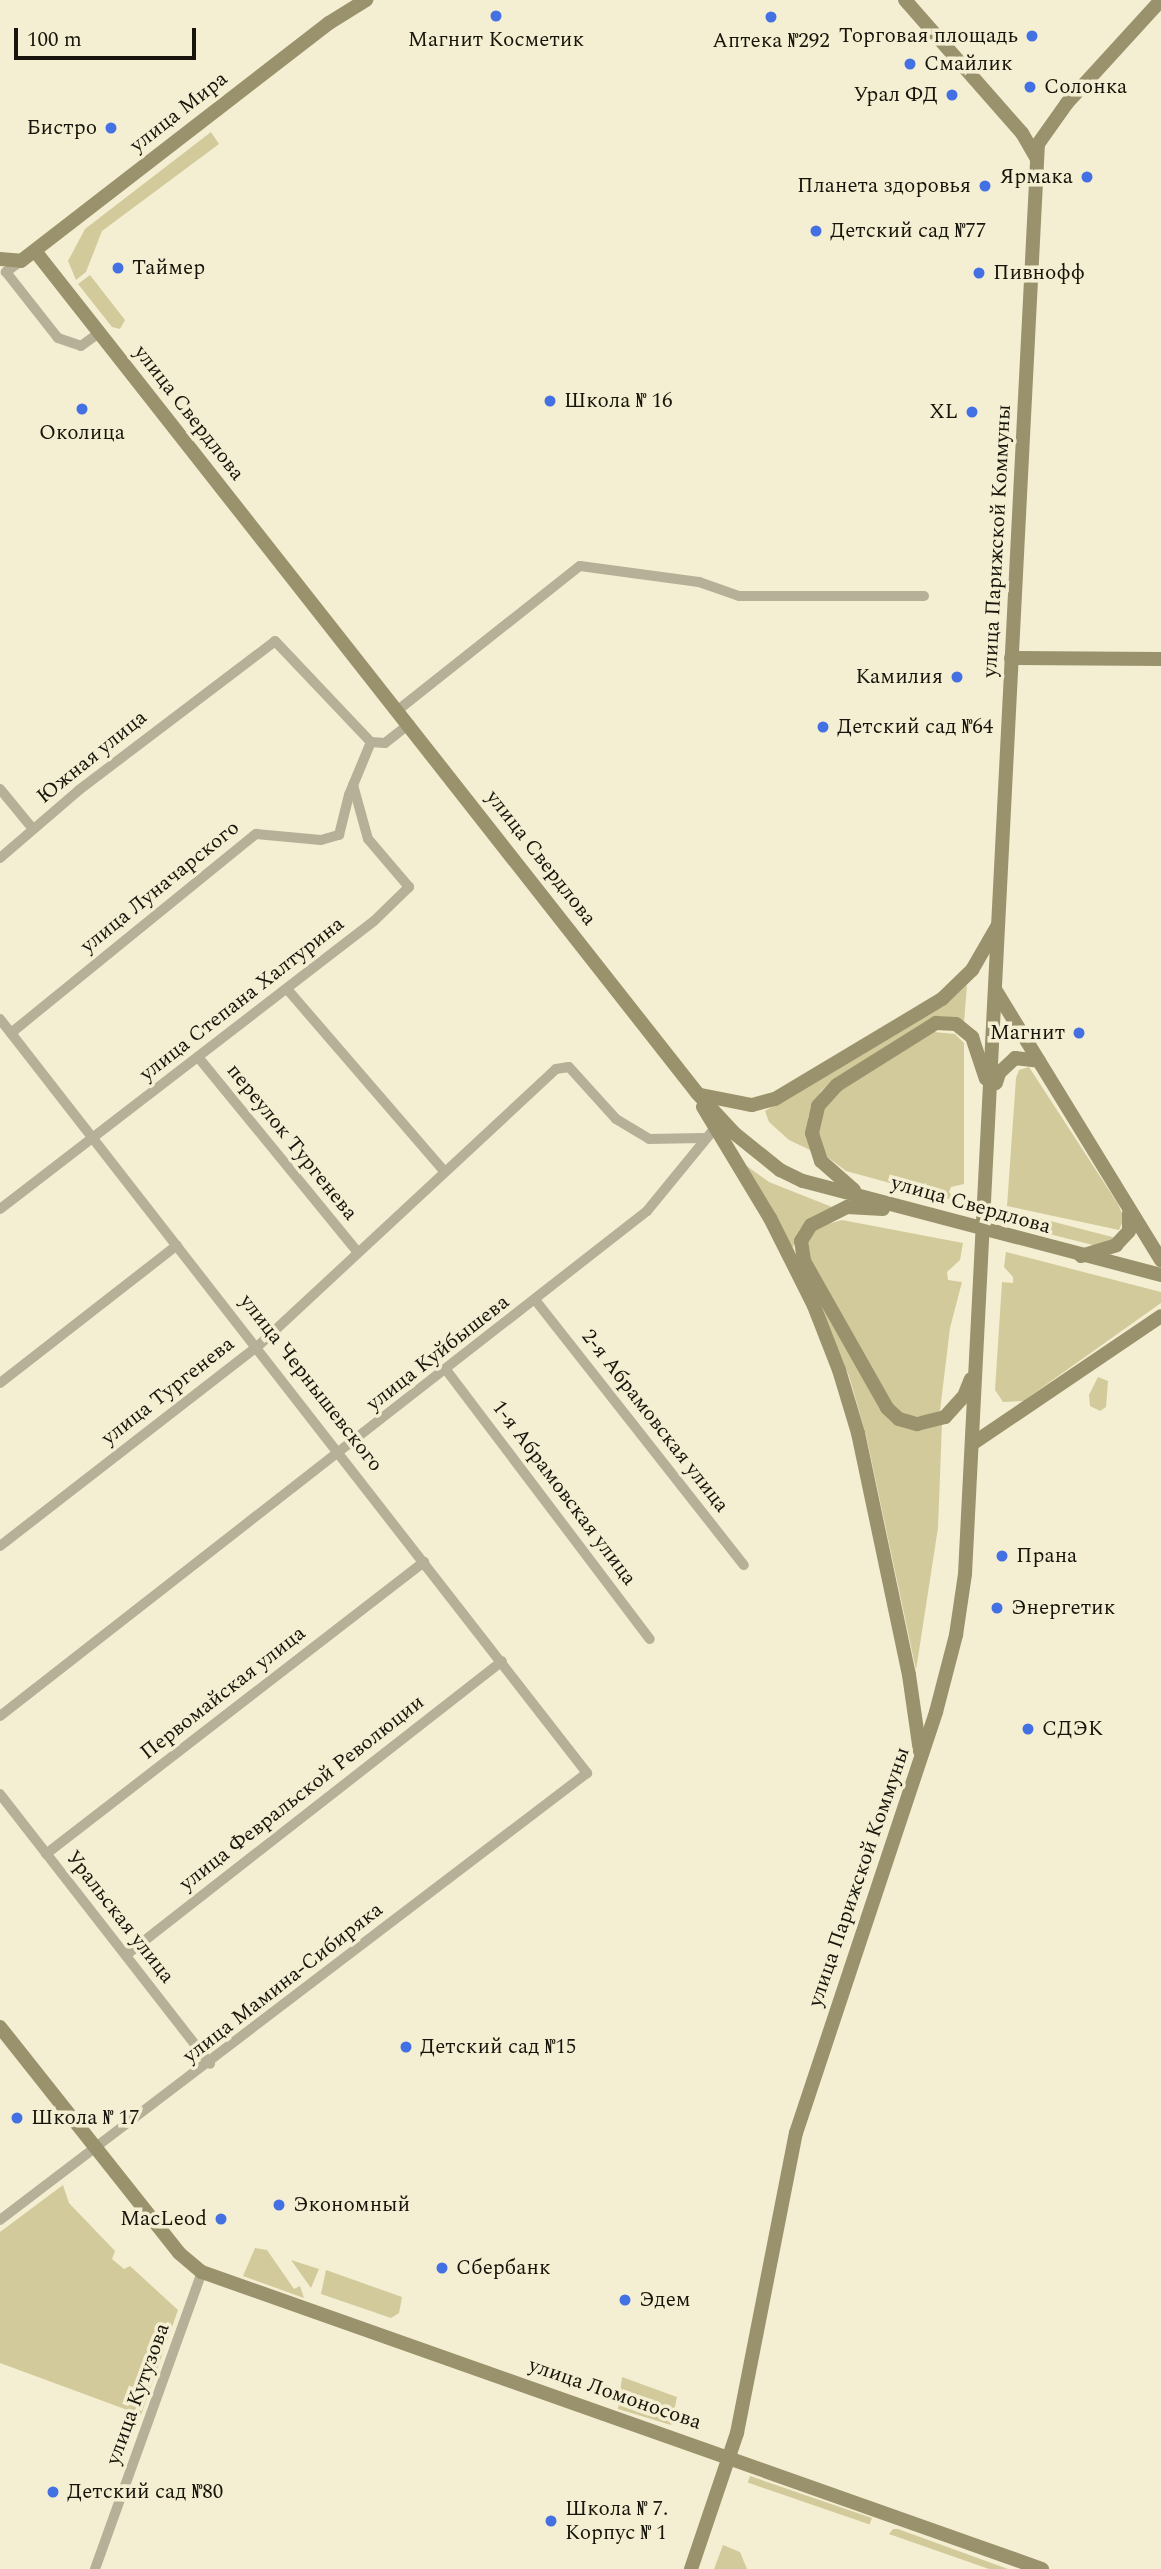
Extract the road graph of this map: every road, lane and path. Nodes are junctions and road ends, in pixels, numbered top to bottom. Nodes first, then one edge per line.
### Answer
1 (366, 0) edge
2 (905, 0) edge
3 (1161, 0) edge
4 (1037, 160) junction
5 (35, 251) junction
6 (3, 266) edge
7 (99, 333) junction
8 (924, 596) dead end
9 (1011, 657) junction
10 (1161, 659) edge
11 (398, 710) junction
12 (409, 724) junction
13 (371, 742) junction
14 (353, 785) junction
15 (0, 789) edge
16 (33, 829) junction
17 (0, 858) edge
18 (1000, 921) junction
19 (287, 989) junction
20 (996, 991) junction
21 (0, 1019) edge
22 (11, 1033) junction
23 (198, 1057) junction
24 (1038, 1061) junction
25 (697, 1093) junction
26 (990, 1109) junction
27 (708, 1134) junction
28 (93, 1137) junction
29 (444, 1171) junction
30 (874, 1199) junction
31 (1125, 1202) junction
32 (0, 1209) edge
33 (916, 1212) junction
34 (177, 1245) junction
35 (357, 1251) junction
36 (1080, 1257) junction
37 (1161, 1260) edge
38 (1161, 1275) edge
39 (536, 1301) junction
40 (1161, 1317) edge
41 (258, 1346) junction
42 (976, 1367) junction
43 (447, 1371) junction
44 (0, 1383) edge
45 (972, 1444) junction
46 (342, 1453) junction
47 (0, 1546) edge
48 (424, 1562) junction
49 (744, 1565) dead end
50 (650, 1639) dead end
51 (502, 1661) junction
52 (0, 1716) edge
53 (921, 1761) junction
54 (587, 1773) joint
55 (0, 1794) edge
56 (46, 1854) junction
57 (126, 1955) junction
58 (0, 2026) edge
59 (210, 2064) junction
60 (96, 2150) junction
61 (0, 2220) edge
62 (202, 2272) junction
63 (730, 2456) junction
64 (95, 2569) edge
65 (691, 2569) edge
66 (1042, 2569) edge

1 - 5 main road, улица Мира
2 - 4 main road
3 - 4 main road, улица Парижской Коммуны
4 - 9 main road, улица Парижской Коммуны
5 - 6 main road, улица Мира
5 - 7 main road, улица Свердлова
6 - 7 street
7 - 11 main road, улица Свердлова
8 - 11 street
9 - 10 main road
9 - 18 main road, улица Парижской Коммуны
11 - 12 main road, улица Свердлова
12 - 13 street
12 - 25 main road, улица Свердлова
13 - 14 street, улица Луначарского
13 - 16 street, Южная улица
14 - 19 street, улица Степана Халтурина
14 - 22 street, улица Луначарского
15 - 16 street, Южная улица
16 - 17 street, Южная улица
18 - 20 main road, улица Парижской Коммуны
18 - 25 main road
19 - 23 street, улица Степана Халтурина
19 - 29 street
20 - 24 main road
20 - 26 main road, улица Парижской Коммуны
21 - 22 street, улица Чернышевского
22 - 28 street, улица Чернышевского
23 - 28 street, улица Степана Халтурина
23 - 35 street, переулок Тургенева
24 - 26 main road
24 - 31 main road
25 - 27 main road
25 - 30 main road, улица Свердлова
26 - 30 main road
26 - 42 main road, улица Парижской Коммуны
27 - 29 street, улица Тургенева
27 - 39 street, улица Куйбышева
27 - 53 main road
28 - 32 street, улица Степана Халтурина
28 - 34 street, улица Чернышевского
29 - 35 street, улица Тургенева
30 - 33 main road, улица Свердлова
31 - 36 main road
31 - 37 main road
33 - 36 main road, улица Свердлова
33 - 42 main road
34 - 41 street, улица Чернышевского
34 - 44 street
35 - 41 street, улица Тургенева
36 - 38 main road, улица Свердлова
39 - 43 street, улица Куйбышева
39 - 49 street, 2-я Абрамовская улица
40 - 45 main road
41 - 46 street, улица Чернышевского
41 - 47 street, улица Тургенева
42 - 45 main road, улица Парижской Коммуны
43 - 46 street, улица Куйбышева
43 - 50 street, 1-я Абрамовская улица
45 - 53 main road, улица Парижской Коммуны
46 - 48 street, улица Чернышевского
46 - 52 street, улица Куйбышева
48 - 51 street, улица Чернышевского
48 - 56 street, Первомайская улица
51 - 54 street, улица Чернышевского
51 - 57 street, улица Февральской Революции
53 - 63 main road, улица Парижской Коммуны
54 - 59 street, улица Мамина-Сибиряка
55 - 56 street, Уральская улица
56 - 57 street, Уральская улица
57 - 59 street, Уральская улица
58 - 60 main road, улица Ломоносова
59 - 60 street, улица Мамина-Сибиряка
60 - 61 street, улица Мамина-Сибиряка
60 - 62 main road, улица Ломоносова
62 - 63 main road, улица Ломоносова
62 - 64 street, улица Кутузова
63 - 65 main road, улица Парижской Коммуны
63 - 66 main road, улица Ломоносова

